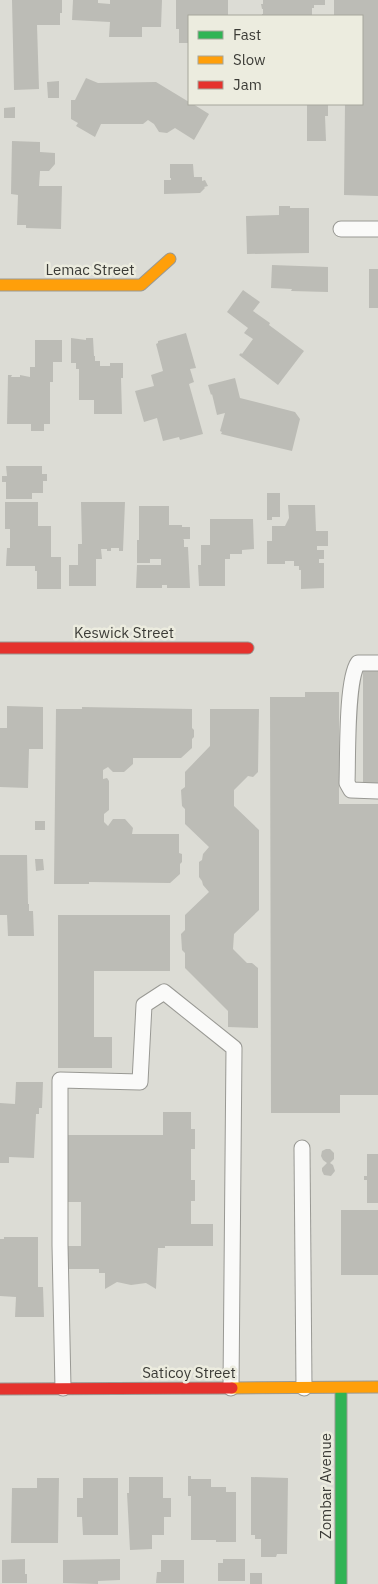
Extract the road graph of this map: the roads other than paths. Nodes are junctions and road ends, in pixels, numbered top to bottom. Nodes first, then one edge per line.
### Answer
1 (341, 229) dead end
2 (378, 229) edge
3 (170, 260) dead end
4 (0, 286) edge
5 (0, 648) edge
6 (248, 648) dead end
7 (378, 663) edge
8 (378, 791) edge
9 (302, 1148) dead end
10 (63, 1388) junction
11 (231, 1388) junction
12 (304, 1388) junction
13 (342, 1388) junction
14 (378, 1388) edge
15 (0, 1389) edge
16 (341, 1584) edge

1 - 2 lane
3 - 4 street, Lemac Street
5 - 6 street, Keswick Street
7 - 8 lane
9 - 12 lane
10 - 11 street, Saticoy Street
10 - 11 lane
10 - 15 street, Saticoy Street
11 - 12 street, Saticoy Street
12 - 13 street, Saticoy Street
13 - 14 street, Saticoy Street
13 - 16 street, Zombar Avenue

